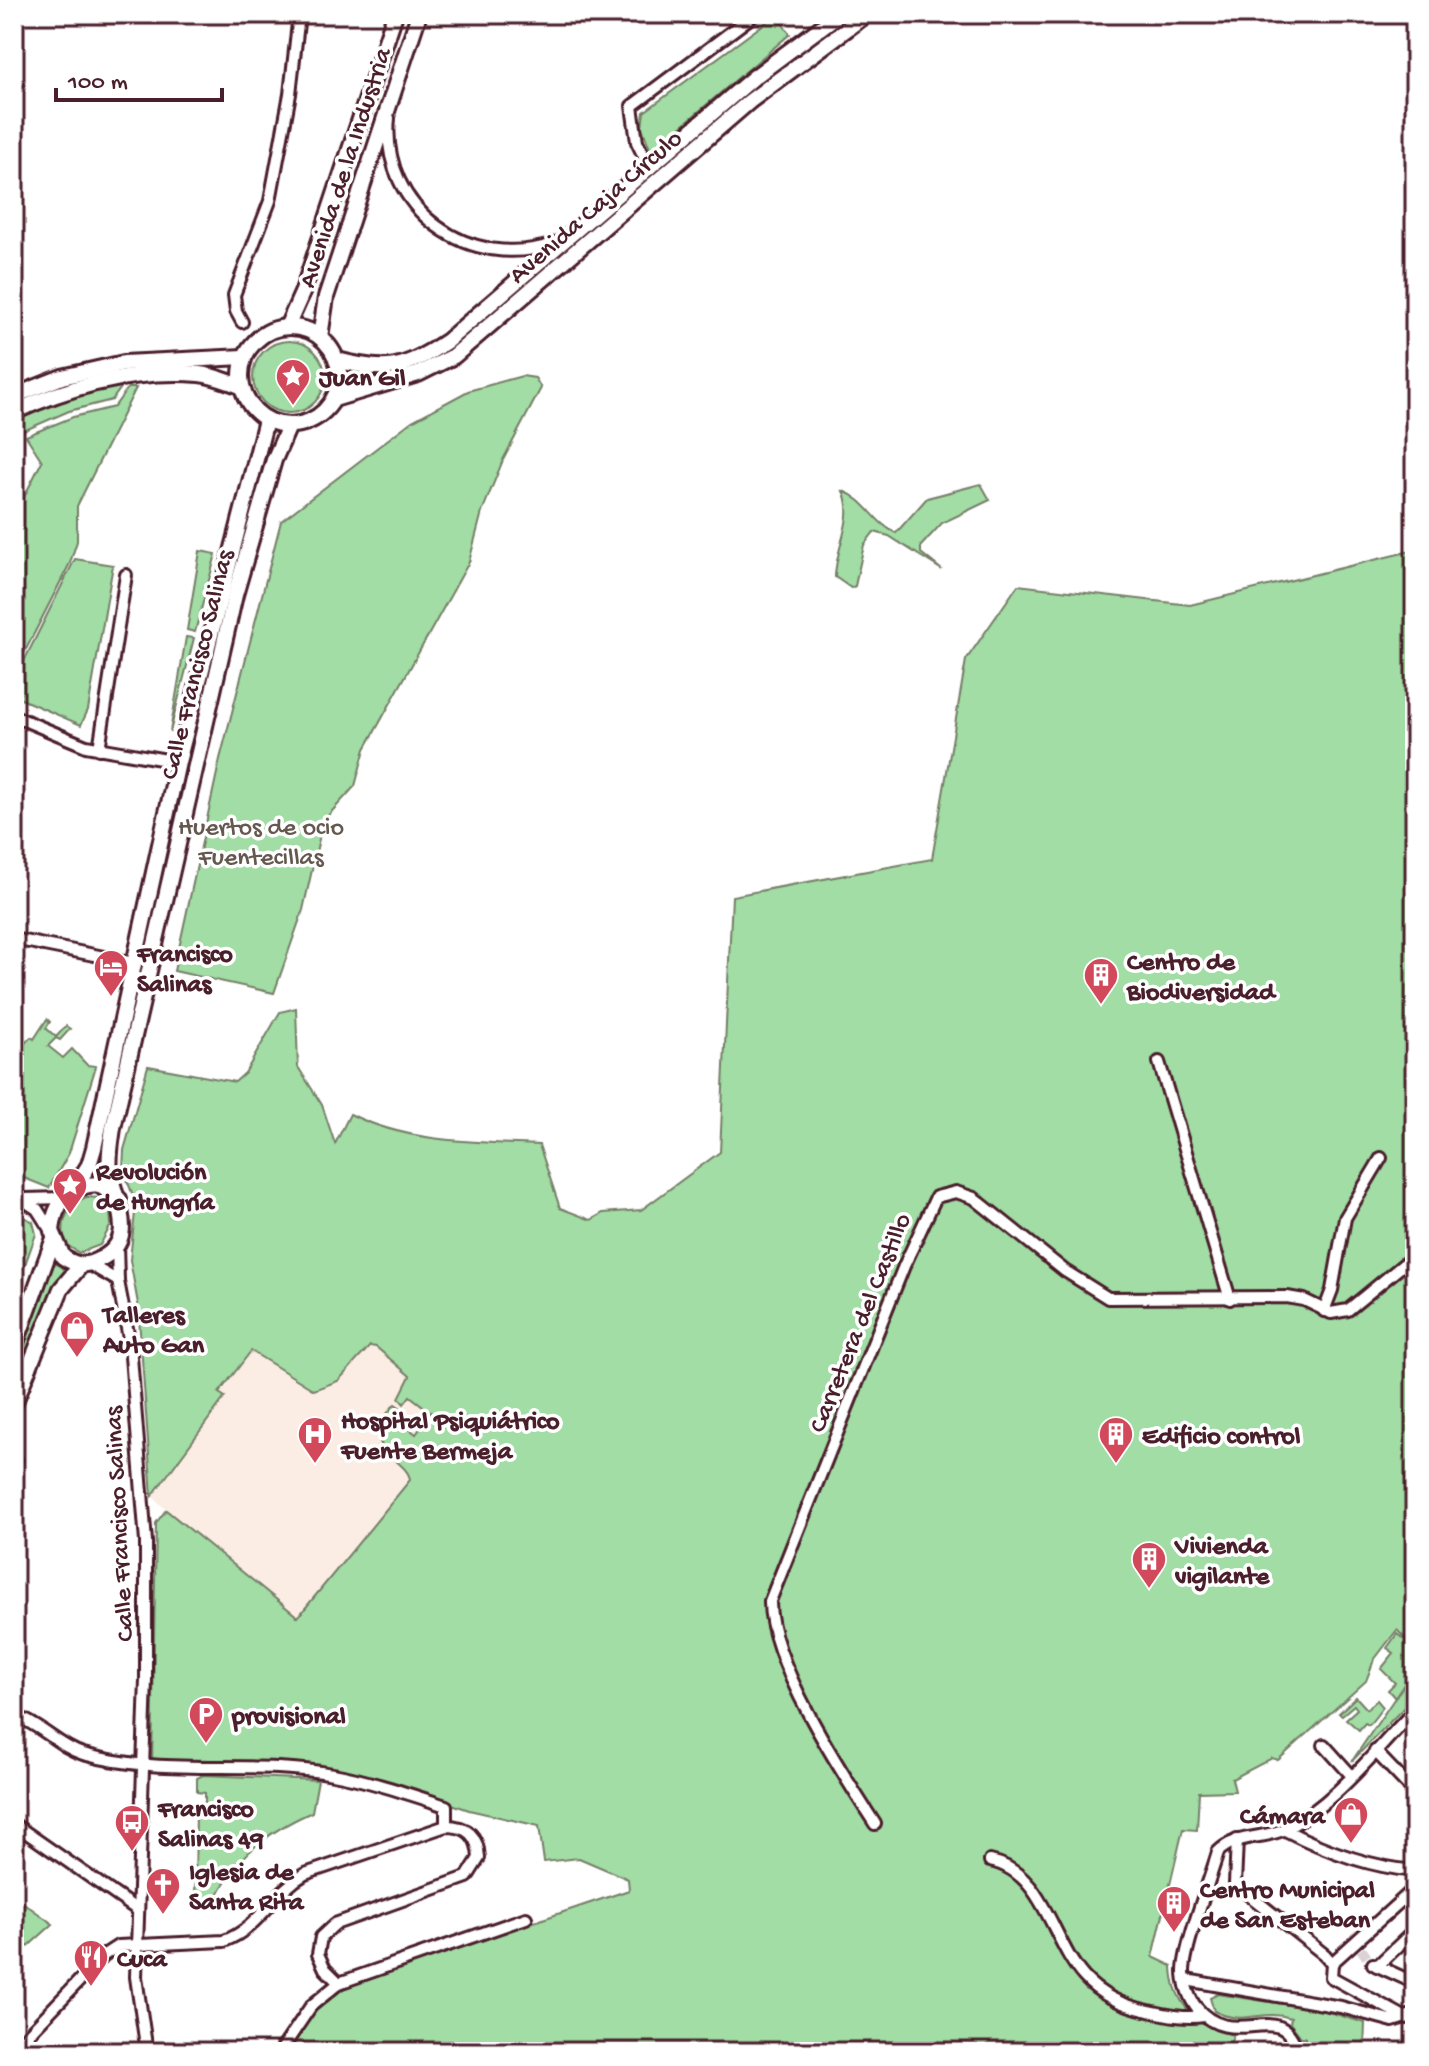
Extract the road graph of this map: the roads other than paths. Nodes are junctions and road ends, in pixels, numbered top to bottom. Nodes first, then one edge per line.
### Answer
1 (299, 14) edge
2 (395, 14) edge
3 (419, 14) edge
4 (755, 14) edge
5 (839, 14) edge
6 (867, 14) edge
7 (650, 169) junction
8 (569, 238) junction
9 (242, 322) dead end
10 (287, 327) junction
11 (320, 337) junction
12 (244, 357) junction
13 (337, 360) junction
14 (241, 386) junction
15 (14, 396) edge
16 (334, 399) junction
17 (14, 412) edge
18 (266, 420) junction
19 (289, 426) junction
20 (126, 575) dead end
21 (14, 716) edge
22 (99, 749) junction
23 (178, 762) junction
24 (14, 939) edge
25 (134, 963) junction
26 (1159, 1062) dead end
27 (1381, 1158) dead end
28 (68, 1194) junction
29 (19, 1197) edge
30 (119, 1199) junction
31 (52, 1236) junction
32 (117, 1243) junction
33 (1415, 1255) edge
34 (85, 1265) junction
35 (118, 1281) junction
36 (1332, 1290) junction
37 (1225, 1299) junction
38 (1304, 1300) junction
39 (1324, 1311) junction
40 (14, 1348) edge
41 (14, 1404) edge
42 (16, 1459) edge
43 (14, 1474) edge
44 (1415, 1710) edge
45 (14, 1715) edge
46 (1324, 1745) dead end
47 (1375, 1751) junction
48 (143, 1766) junction
49 (1352, 1776) junction
50 (1415, 1793) edge
51 (14, 1824) edge
52 (875, 1824) dead end
53 (446, 1826) junction
54 (1285, 1830) junction
55 (1237, 1840) junction
56 (990, 1861) dead end
57 (1415, 1871) edge
58 (1415, 1888) edge
59 (136, 1909) junction
60 (526, 1918) dead end
61 (1415, 1930) edge
62 (136, 1944) junction
63 (1332, 1963) junction
64 (1186, 1980) junction
65 (339, 1983) junction
66 (1415, 1983) edge
67 (1204, 2016) junction
68 (1410, 2016) edge
69 (14, 2049) edge
70 (147, 2052) edge
71 (280, 2052) edge
72 (1297, 2052) edge

1 - 9 street
2 - 10 main road, Avenida de la Industria
3 - 8 street, Avenida de la Industria
3 - 11 main road, Avenida de la Industria
4 - 7 street
5 - 7 main road, Avenida Caja Círculo
6 - 16 main road, Avenida Caja Círculo
7 - 8 main road, Avenida Caja Círculo
8 - 13 main road, Avenida Caja Círculo
10 - 11 main road
10 - 12 main road
11 - 13 main road
12 - 14 main road
12 - 15 main road
13 - 16 main road
14 - 17 main road
14 - 18 main road
16 - 19 main road
18 - 19 main road
18 - 23 main road, Calle Francisco Salinas
19 - 30 main road, Calle Francisco Salinas
20 - 22 street
21 - 22 street
22 - 23 street
23 - 25 main road, Calle Francisco Salinas
24 - 25 street
25 - 28 main road, Calle Francisco Salinas
26 - 37 street
27 - 36 street
28 - 29 street
28 - 30 main road
28 - 31 main road
29 - 31 street
30 - 32 main road
31 - 34 main road
31 - 40 main road
32 - 34 main road
32 - 35 street, Calle Francisco Salinas
33 - 39 street
34 - 35 street
34 - 41 main road
35 - 48 street, Calle Francisco Salinas
36 - 38 street
36 - 39 street
37 - 38 street, Carretera del Castillo
37 - 52 street, Carretera del Castillo
38 - 39 street, Carretera del Castillo
42 - 43 street
44 - 47 street
45 - 48 street
46 - 49 street
47 - 49 street
47 - 50 street
48 - 53 street
48 - 59 street, Calle Francisco Salinas
49 - 54 street
51 - 59 street
53 - 62 street
53 - 65 street
54 - 55 street
54 - 57 street
55 - 63 street
55 - 64 street
56 - 67 street
58 - 63 street
59 - 62 street, Calle Francisco Salinas
60 - 65 street
61 - 66 street
62 - 69 street
62 - 70 street, Calle Francisco Salinas
63 - 68 street
64 - 67 street
64 - 68 street
65 - 71 street
67 - 72 street

